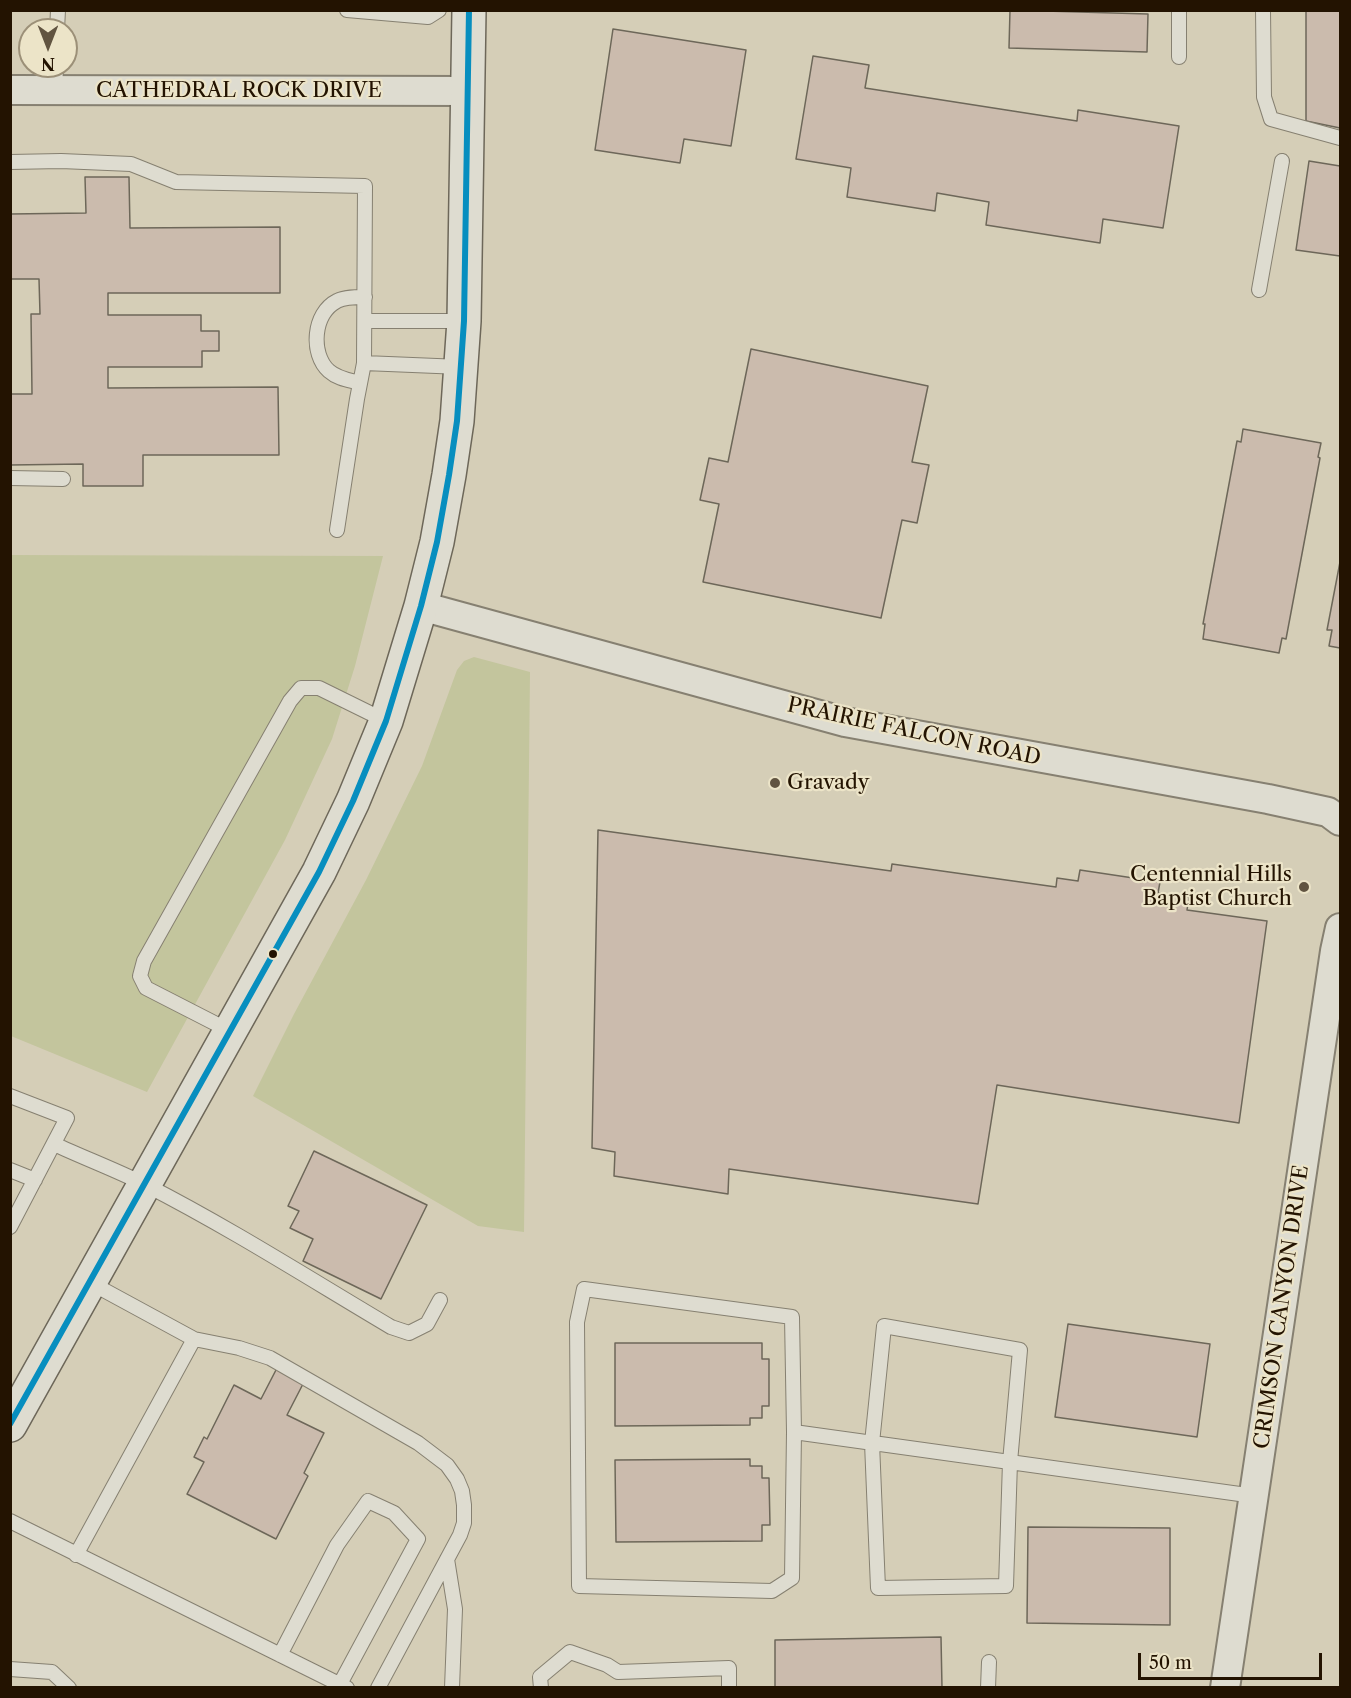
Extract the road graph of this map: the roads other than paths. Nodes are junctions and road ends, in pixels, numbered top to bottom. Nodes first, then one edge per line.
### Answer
1 (347, 10) edge
2 (439, 10) edge
3 (469, 10) edge
4 (1179, 10) edge
5 (1263, 10) edge
6 (1179, 57) dead end
7 (55, 78) edge
8 (10, 90) edge
9 (468, 91) junction
10 (1341, 138) edge
11 (1282, 161) dead end
12 (10, 162) edge
13 (1259, 290) dead end
14 (364, 297) junction
15 (364, 321) junction
16 (464, 321) junction
17 (364, 363) junction
18 (462, 368) junction
19 (360, 383) junction
20 (10, 478) edge
21 (63, 479) dead end
22 (337, 530) dead end
23 (421, 606) junction
24 (386, 721) junction
25 (1341, 821) edge
26 (1341, 928) edge
27 (230, 1031) junction
28 (10, 1096) edge
29 (54, 1144) junction
30 (10, 1170) edge
31 (35, 1180) junction
32 (144, 1184) junction
33 (11, 1225) edge
34 (89, 1282) junction
35 (440, 1300) dead end
36 (194, 1339) junction
37 (10, 1425) edge
38 (794, 1432) junction
39 (872, 1443) junction
40 (1010, 1462) junction
41 (1254, 1496) junction
42 (10, 1521) edge
43 (76, 1555) junction
44 (447, 1559) junction
45 (280, 1655) junction
46 (989, 1662) dead end
47 (10, 1669) edge
48 (344, 1686) edge
49 (69, 1688) edge
50 (378, 1688) edge
51 (452, 1688) edge
52 (541, 1688) edge
53 (729, 1688) edge
54 (988, 1688) edge
55 (1226, 1688) edge

1 - 2 lane
3 - 9 main road
4 - 6 lane
5 - 10 lane
7 - 8 street, CATHEDRAL ROCK DRIVE
7 - 9 street, CATHEDRAL ROCK DRIVE
9 - 16 main road
11 - 13 lane
12 - 14 lane
14 - 15 lane
14 - 19 lane
15 - 16 lane
15 - 17 lane
16 - 18 main road
17 - 18 lane
17 - 19 lane
18 - 23 main road
19 - 22 lane
20 - 21 lane
23 - 24 main road
23 - 25 street, PRAIRIE FALCON ROAD
24 - 27 main road
24 - 27 lane
26 - 41 street, CRIMSON CANYON DRIVE
27 - 32 main road
28 - 29 lane
29 - 31 lane
29 - 32 lane
30 - 31 lane
31 - 33 lane
32 - 34 main road
32 - 35 lane
34 - 36 lane
34 - 37 main road
36 - 43 lane
36 - 44 lane
38 - 38 lane
38 - 39 lane
39 - 40 lane
39 - 40 lane
39 - 40 lane
40 - 41 lane
41 - 55 street, CRIMSON CANYON DRIVE
42 - 43 lane
43 - 45 lane
44 - 50 lane
44 - 51 lane
45 - 48 lane
45 - 48 lane
46 - 54 lane
47 - 49 lane
52 - 53 lane

